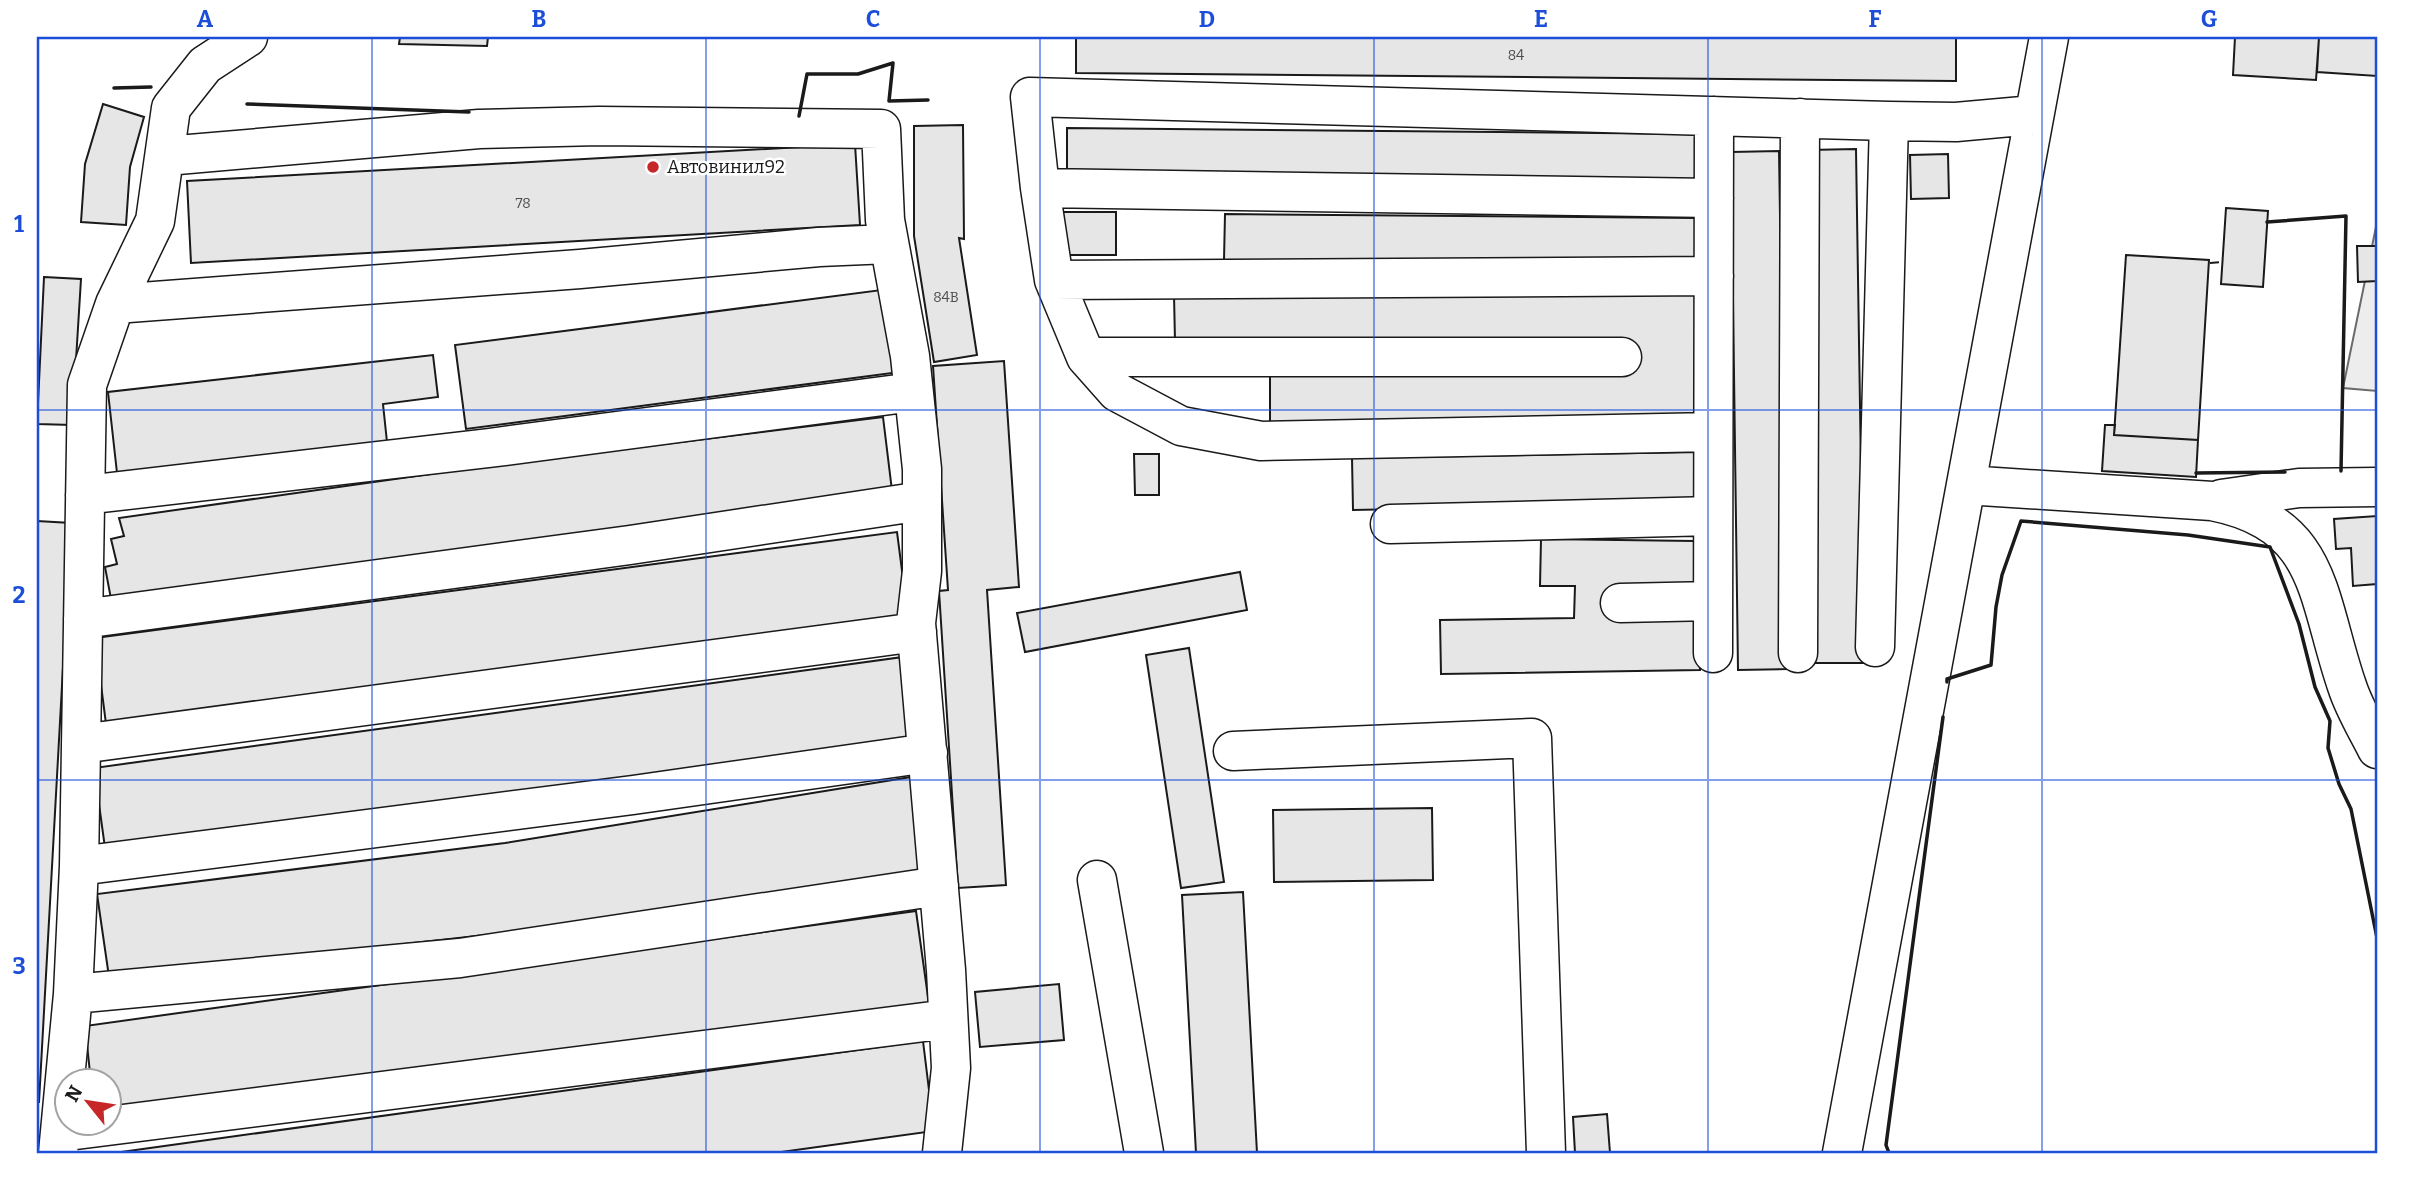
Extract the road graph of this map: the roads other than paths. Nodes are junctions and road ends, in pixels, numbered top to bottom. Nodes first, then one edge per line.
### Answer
1 (248, 37) edge
2 (2049, 37) edge
3 (2034, 115) junction
4 (1714, 116) junction
5 (1800, 118) junction
6 (1889, 121) junction
7 (166, 156) junction
8 (1040, 188) junction
9 (1714, 198) junction
10 (889, 244) junction
11 (1714, 276) junction
12 (1054, 280) junction
13 (115, 304) junction
14 (1086, 357) junction
15 (1622, 357) dead end
16 (914, 392) junction
17 (1713, 432) junction
18 (1966, 485) junction
19 (2377, 487) edge
20 (85, 495) junction
21 (922, 501) junction
22 (2212, 501) junction
23 (1713, 516) junction
24 (1390, 524) dead end
25 (1713, 601) junction
26 (1620, 603) dead end
27 (83, 619) junction
28 (916, 632) junction
29 (1875, 647) dead end
30 (1713, 653) dead end
31 (1798, 653) dead end
32 (81, 744) junction
33 (2377, 749) edge
34 (1233, 751) dead end
35 (928, 753) junction
36 (79, 866) junction
37 (1097, 880) dead end
38 (939, 886) junction
39 (73, 993) junction
40 (948, 1020) junction
41 (59, 1143) edge
42 (1847, 1149) edge
43 (942, 1153) edge
44 (1144, 1153) edge
45 (1546, 1153) edge

1 - 7 lane
2 - 3 lane
3 - 6 lane
3 - 18 lane
4 - 5 lane
4 - 8 lane
4 - 9 lane
5 - 6 lane
5 - 31 lane
6 - 29 lane
7 - 10 lane
7 - 13 lane
8 - 9 lane
8 - 12 lane
9 - 11 lane
10 - 13 lane
10 - 16 lane
11 - 12 lane
11 - 17 lane
12 - 14 lane
13 - 20 lane
14 - 15 lane
14 - 17 lane
16 - 20 lane
16 - 21 lane
17 - 23 lane
18 - 22 lane
18 - 42 lane
19 - 22 lane
20 - 27 lane
21 - 27 lane
21 - 28 lane
22 - 33 lane
23 - 24 lane
23 - 25 lane
25 - 26 lane
25 - 30 lane
27 - 32 lane
28 - 32 lane
28 - 35 lane
32 - 36 lane
34 - 45 lane
35 - 36 lane
35 - 38 lane
36 - 39 lane
37 - 44 lane
38 - 39 lane
38 - 40 lane
39 - 41 lane
40 - 41 lane
40 - 43 lane

